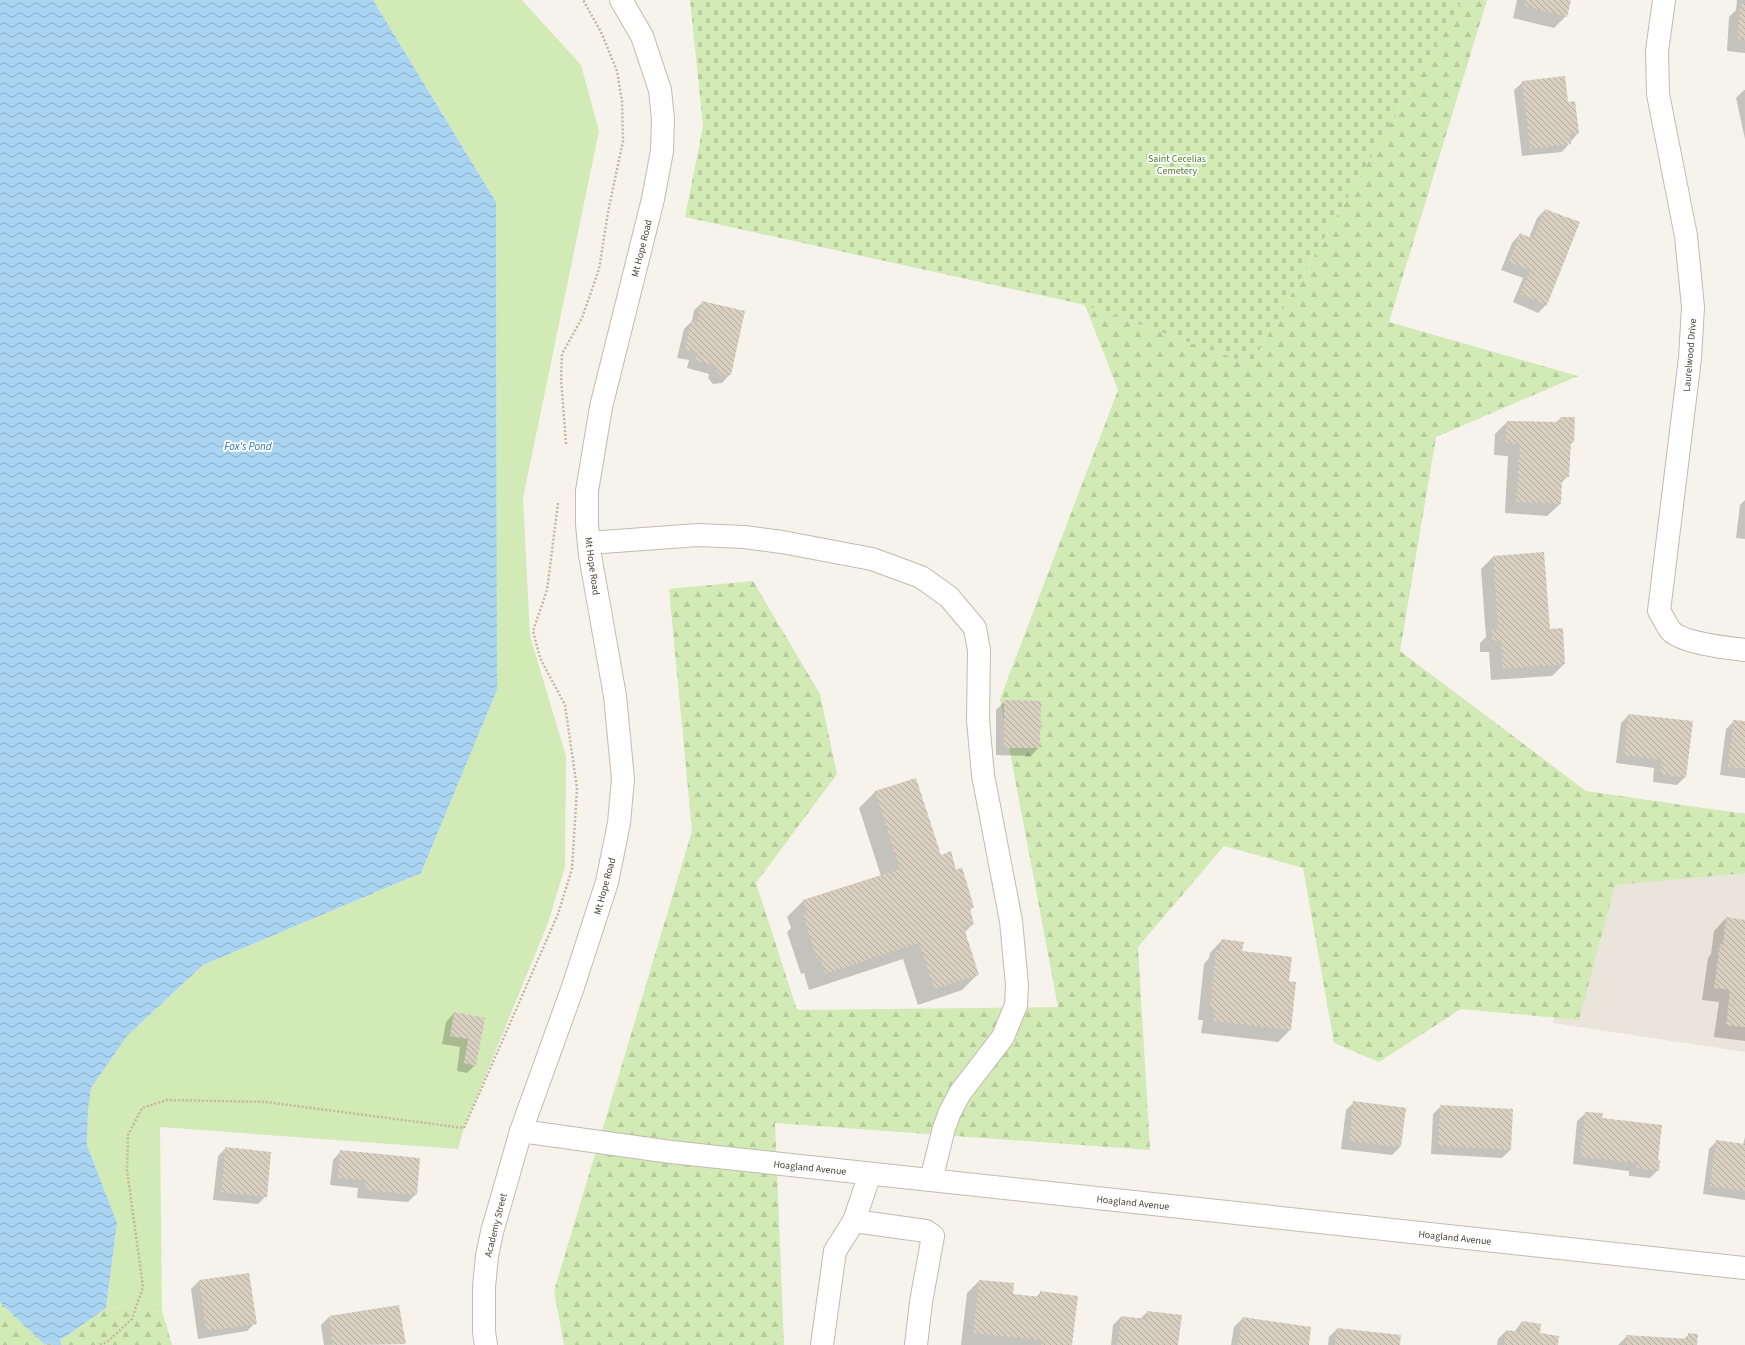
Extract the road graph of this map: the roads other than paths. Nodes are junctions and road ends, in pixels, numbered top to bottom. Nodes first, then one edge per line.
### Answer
1 (621, 0) edge
2 (1664, 0) edge
3 (589, 543) junction
4 (1745, 650) edge
5 (521, 1131) junction
6 (870, 1174) junction
7 (931, 1180) junction
8 (854, 1221) junction
9 (1745, 1268) edge
10 (486, 1345) edge
11 (822, 1345) edge
12 (916, 1345) edge

1 - 3 street, Mt Hope Road
2 - 4 street, Laurelwood Drive
3 - 5 street, Mt Hope Road
3 - 7 street
5 - 6 street, Hoagland Avenue
5 - 10 street, Academy Street
6 - 7 street, Hoagland Avenue
6 - 8 street
7 - 9 street, Hoagland Avenue
8 - 11 street
8 - 12 street

